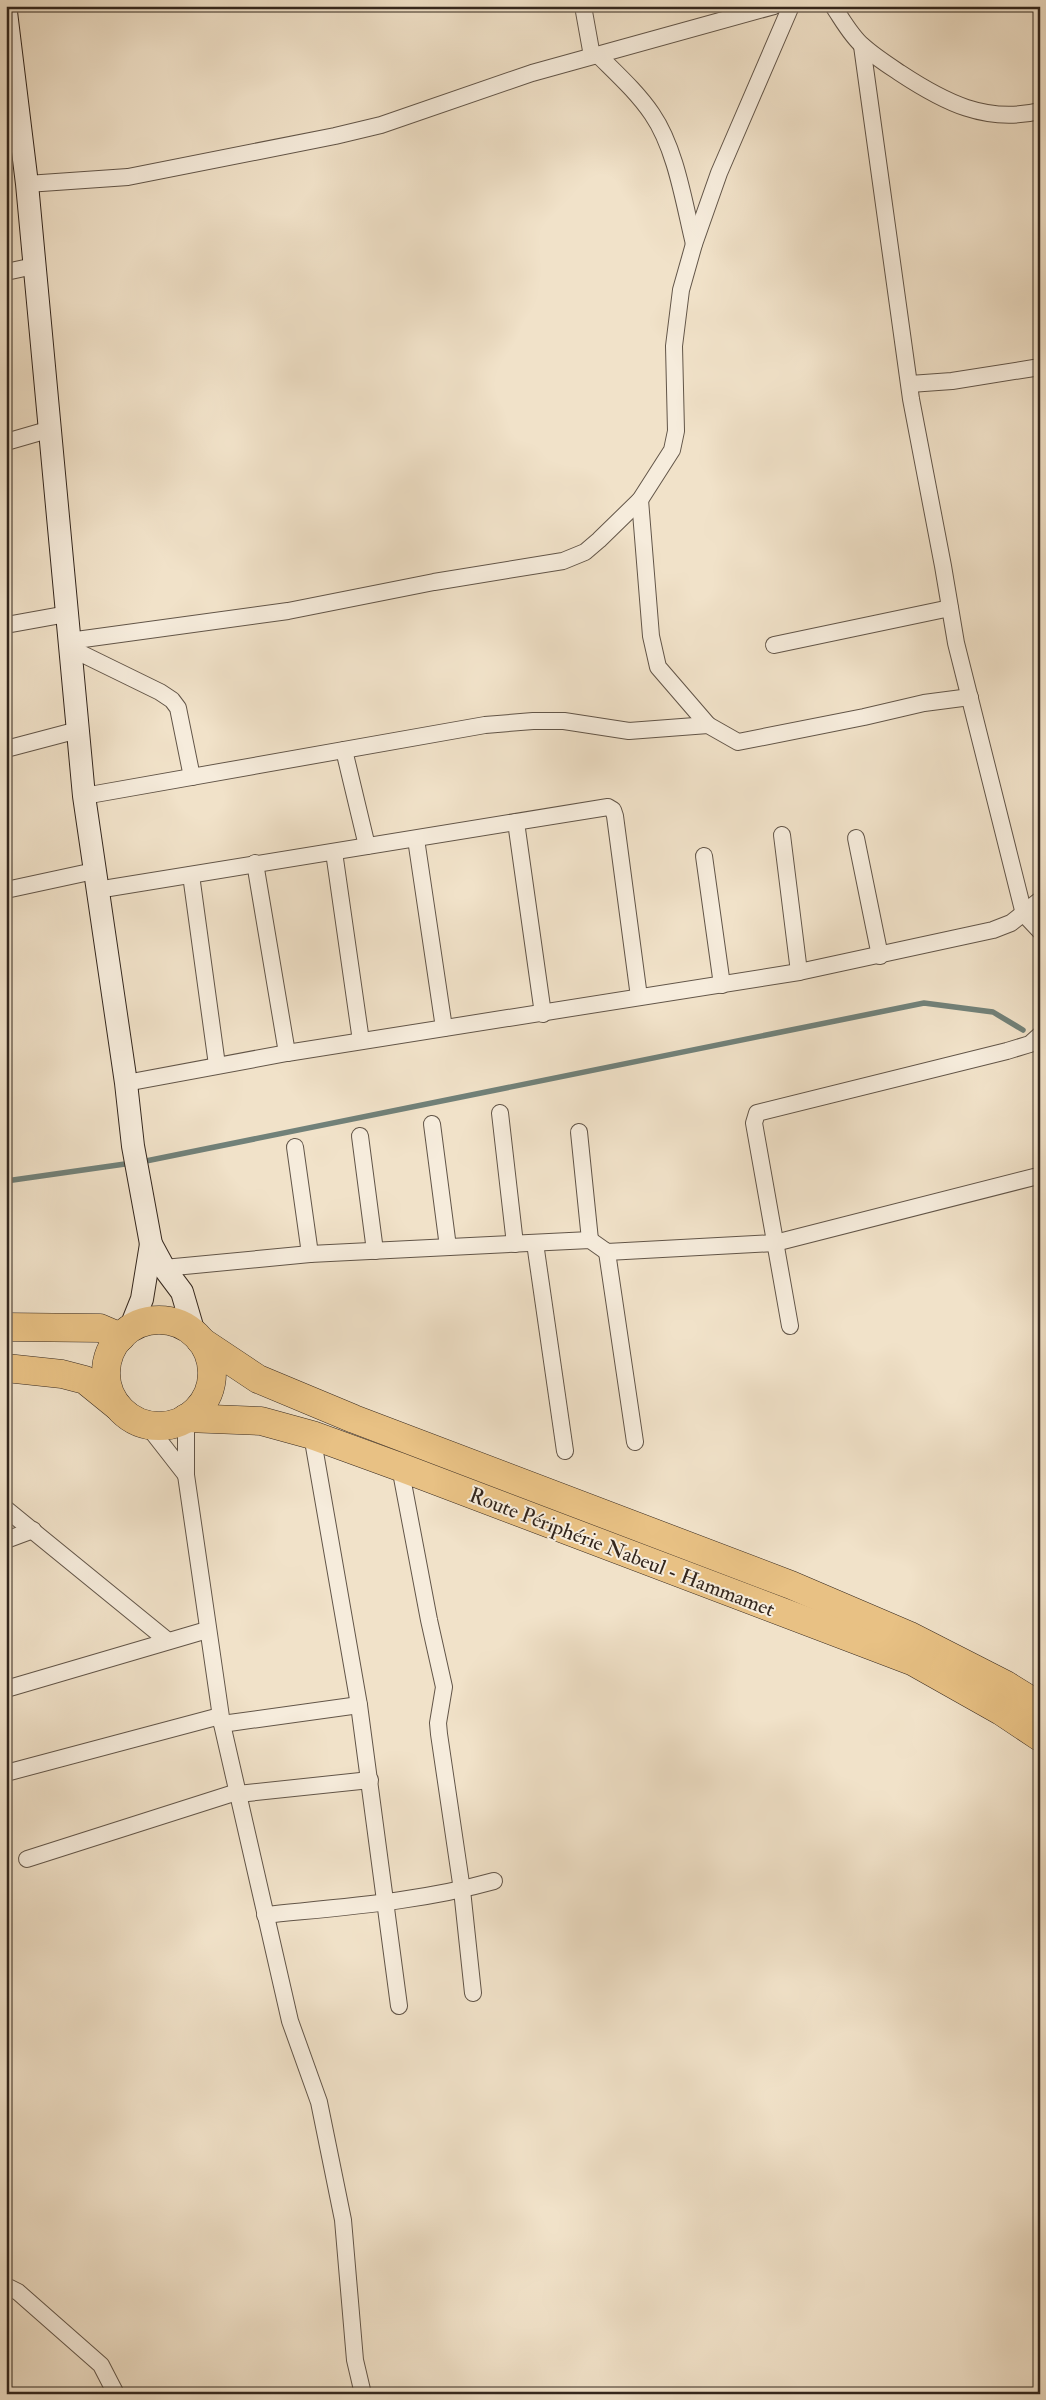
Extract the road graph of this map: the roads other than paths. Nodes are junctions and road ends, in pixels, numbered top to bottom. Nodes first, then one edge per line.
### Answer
1 (583, 6) edge
2 (774, 6) edge
3 (791, 6) edge
4 (833, 6) edge
5 (6, 12) edge
6 (862, 46) junction
7 (595, 56) junction
8 (1040, 111) edge
9 (27, 184) junction
10 (694, 244) junction
11 (34, 266) junction
12 (6, 272) edge
13 (1040, 367) edge
14 (910, 384) junction
15 (51, 429) junction
16 (6, 442) edge
17 (640, 500) junction
18 (950, 608) junction
19 (67, 614) junction
20 (6, 625) edge
21 (70, 644) junction
22 (774, 645) dead end
23 (970, 697) junction
24 (708, 725) junction
25 (78, 730) junction
26 (6, 749) edge
27 (344, 750) junction
28 (192, 777) junction
29 (84, 796) junction
30 (516, 822) junction
31 (782, 835) dead end
32 (856, 838) dead end
33 (416, 839) junction
34 (367, 846) junction
35 (334, 852) junction
36 (704, 856) dead end
37 (255, 864) junction
38 (190, 875) junction
39 (96, 881) junction
40 (6, 890) edge
41 (1040, 900) edge
42 (1024, 914) junction
43 (1040, 931) edge
44 (880, 956) junction
45 (799, 972) junction
46 (722, 985) junction
47 (638, 997) junction
48 (543, 1014) junction
49 (444, 1028) junction
50 (1040, 1035) edge
51 (361, 1041) junction
52 (287, 1053) junction
53 (217, 1065) junction
54 (126, 1083) junction
55 (500, 1113) dead end
56 (432, 1124) dead end
57 (579, 1132) dead end
58 (360, 1136) dead end
59 (295, 1148) dead end
60 (1038, 1176) dead end
61 (590, 1240) junction
62 (535, 1243) junction
63 (775, 1243) junction
64 (151, 1244) junction
65 (515, 1244) junction
66 (448, 1248) junction
67 (375, 1251) junction
68 (607, 1252) junction
69 (310, 1254) junction
70 (164, 1268) junction
71 (790, 1326) dead end
72 (6, 1327) edge
73 (125, 1333) junction
74 (198, 1337) junction
75 (6, 1368) edge
76 (186, 1418) junction
77 (136, 1419) junction
78 (312, 1435) junction
79 (635, 1442) dead end
80 (565, 1451) dead end
81 (400, 1467) junction
82 (186, 1475) junction
83 (6, 1509) edge
84 (32, 1530) junction
85 (6, 1540) edge
86 (207, 1630) junction
87 (168, 1641) junction
88 (6, 1689) edge
89 (359, 1705) junction
90 (1040, 1706) edge
91 (221, 1720) junction
92 (1040, 1737) edge
93 (6, 1773) edge
94 (370, 1780) junction
95 (237, 1793) junction
96 (27, 1859) dead end
97 (494, 1881) dead end
98 (462, 1890) junction
99 (386, 1903) junction
100 (265, 1915) junction
101 (473, 1993) dead end
102 (399, 2006) dead end
103 (6, 2286) edge
104 (116, 2394) edge
105 (363, 2394) edge

1 - 7 street
2 - 7 street
3 - 10 street
4 - 6 street
5 - 9 street
6 - 8 street
6 - 14 street
7 - 9 street
7 - 10 street
9 - 11 street
10 - 17 street
11 - 12 street
11 - 15 street
13 - 14 street
14 - 18 street
15 - 16 street
15 - 19 street
17 - 21 street
17 - 24 street
18 - 22 street
18 - 23 street
19 - 20 street
19 - 21 street
21 - 25 street
21 - 28 street
23 - 24 street
23 - 42 street
24 - 27 street
25 - 26 street
25 - 29 street
27 - 28 street
27 - 34 street
28 - 29 street
29 - 39 street
30 - 33 street
30 - 47 street
30 - 48 street
31 - 45 street
32 - 44 street
33 - 34 street
33 - 49 street
34 - 35 street
35 - 37 street
35 - 51 street
36 - 46 street
37 - 38 street
37 - 52 street
38 - 39 street
38 - 53 street
39 - 40 street
39 - 54 street
41 - 42 street
42 - 43 street
42 - 44 street
44 - 45 street
45 - 46 street
46 - 47 street
47 - 48 street
48 - 49 street
49 - 51 street
50 - 63 street
51 - 52 street
52 - 53 street
53 - 54 street
54 - 64 street
55 - 65 street
56 - 66 street
57 - 61 street
58 - 67 street
59 - 69 street
60 - 63 street
61 - 62 street
61 - 68 street
62 - 65 street
62 - 80 street
63 - 68 street
63 - 71 street
64 - 70 street
64 - 73 street
65 - 66 street
66 - 67 street
67 - 69 street
68 - 79 street
69 - 70 street
70 - 74 street
72 - 73 highway
73 - 74 highway
73 - 77 highway
74 - 76 highway
74 - 90 highway, Route Périphérie Nabeul - Hammamet
75 - 77 highway
76 - 77 highway
76 - 78 highway, Route Périphérie Nabeul - Hammamet
76 - 82 street
77 - 82 street
78 - 81 highway, Route Périphérie Nabeul - Hammamet
78 - 89 street
81 - 92 highway, Route Périphérie Nabeul - Hammamet
81 - 98 street
82 - 86 street
83 - 84 street
84 - 85 street
84 - 87 street
86 - 87 street
86 - 91 street
87 - 88 street
89 - 91 street
89 - 94 street
91 - 93 street
91 - 95 street
94 - 95 street
94 - 99 street
95 - 96 street
95 - 100 street
97 - 98 street
98 - 99 street
98 - 101 street
99 - 100 street
99 - 102 street
100 - 105 street
103 - 104 street

